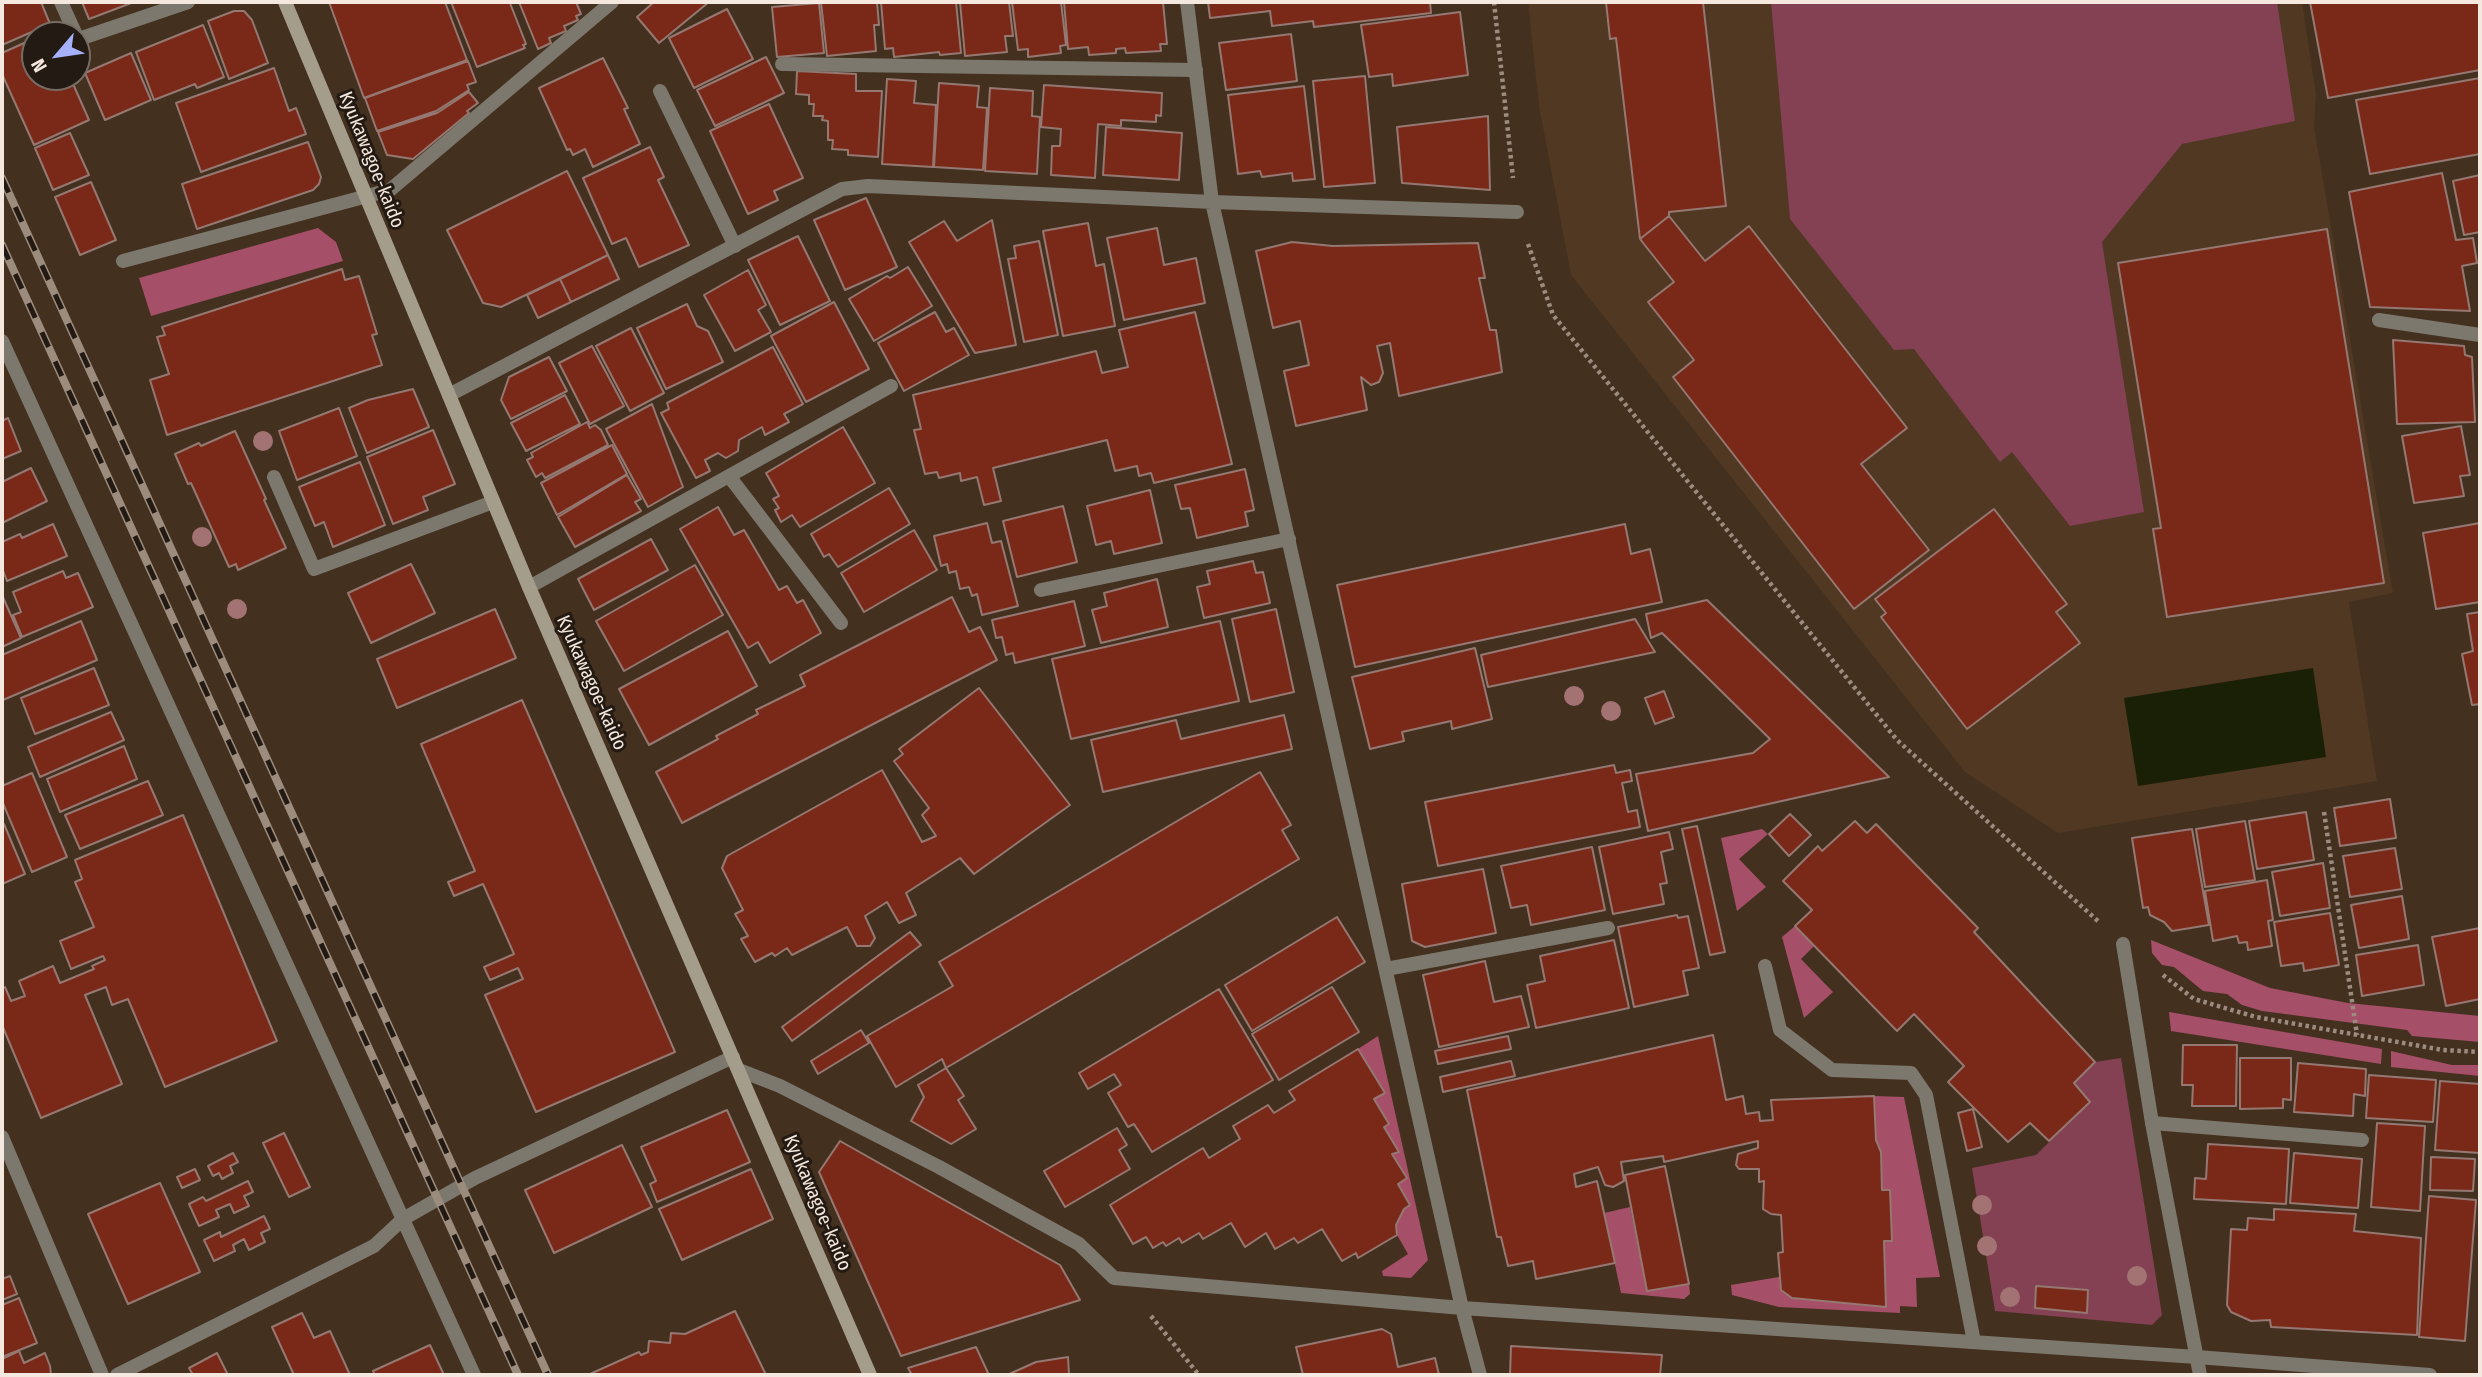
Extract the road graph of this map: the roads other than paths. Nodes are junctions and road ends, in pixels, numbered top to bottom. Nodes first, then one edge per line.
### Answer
1 (61, 2) edge
2 (188, 2) edge
3 (285, 2) edge
4 (612, 2) edge
5 (1187, 2) edge
6 (70, 21) edge
7 (91, 35) edge
8 (782, 64) dead end
9 (1196, 69) junction
10 (660, 91) dead end
11 (366, 197) junction
12 (1212, 201) junction
13 (1517, 212) road end
14 (735, 246) junction
15 (123, 261) dead end
16 (2379, 320) dead end
17 (2480, 335) edge
18 (2, 341) edge
19 (891, 386) dead end
20 (449, 396) junction
21 (729, 476) junction
22 (274, 477) dead end
23 (493, 502) junction
24 (1289, 538) junction
25 (529, 587) junction
26 (1041, 590) dead end
27 (841, 623) dead end
28 (1608, 928) dead end
29 (2123, 944) road end
30 (1765, 966) dead end
31 (1386, 969) junction
32 (736, 1064) junction
33 (2152, 1123) junction
34 (2, 1137) edge
35 (2362, 1140) dead end
36 (403, 1219) junction
37 (1462, 1308) junction
38 (1974, 1342) junction
39 (2197, 1357) junction
40 (102, 1375) edge
41 (117, 1375) edge
42 (474, 1375) edge
43 (870, 1375) edge
44 (1480, 1375) edge
45 (2200, 1375) edge
46 (2430, 1375) edge

1 - 6 street
2 - 7 street
3 - 11 street, Kyukawagoe-kaido
4 - 11 street
5 - 9 street
8 - 9 street
9 - 12 street
10 - 14 street
11 - 15 street
11 - 20 street, Kyukawagoe-kaido
12 - 13 street
12 - 14 street
12 - 24 street
14 - 20 street
16 - 17 street
18 - 36 street
19 - 21 street
20 - 23 street, Kyukawagoe-kaido
21 - 25 street
21 - 27 street
22 - 23 street
23 - 25 street, Kyukawagoe-kaido
24 - 26 street
24 - 31 street
25 - 32 street, Kyukawagoe-kaido
28 - 31 street
29 - 33 street
30 - 38 street
31 - 37 street
32 - 36 street
32 - 37 street
32 - 43 street, Kyukawagoe-kaido
33 - 35 street
33 - 39 street
34 - 40 street
36 - 41 street
36 - 42 street
37 - 38 street
37 - 44 street
38 - 39 street
39 - 45 street
39 - 46 street

